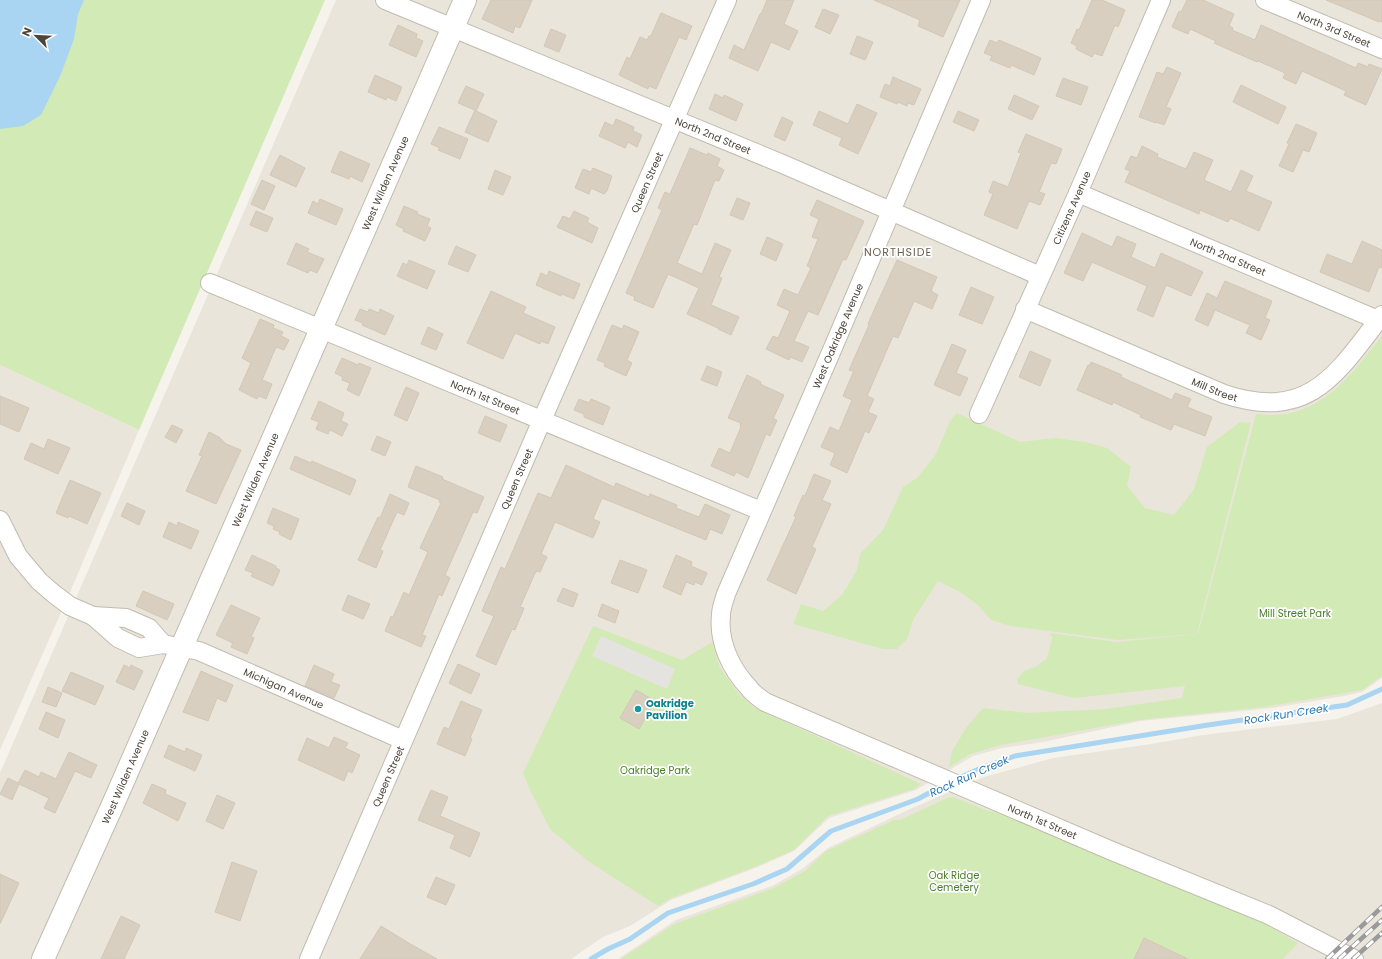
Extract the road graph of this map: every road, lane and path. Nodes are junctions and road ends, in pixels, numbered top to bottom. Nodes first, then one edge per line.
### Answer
1 (385, 0) edge
2 (465, 0) edge
3 (727, 0) edge
4 (981, 0) edge
5 (1161, 0) edge
6 (1265, 0) edge
7 (453, 29) junction
8 (1382, 49) edge
9 (674, 120) junction
10 (1078, 193) junction
11 (891, 212) junction
12 (1040, 276) junction
13 (210, 283) dead end
14 (1025, 309) junction
15 (1380, 317) edge
16 (321, 329) junction
17 (980, 414) dead end
18 (542, 420) junction
19 (761, 511) junction
20 (0, 520) edge
21 (172, 646) junction
22 (738, 675) joint
23 (403, 740) junction
24 (43, 959) edge
25 (309, 959) edge
26 (1354, 959) edge

1 - 7 street, North 2nd Street
2 - 7 street, West Wilden Avenue
3 - 9 street, Queen Street
4 - 11 street, West Oakridge Avenue
5 - 10 street, Citizens Avenue
6 - 8 street, North 3rd Street
7 - 9 street, North 2nd Street
7 - 16 street, West Wilden Avenue
9 - 11 street, North 2nd Street
9 - 18 street, Queen Street
10 - 12 street, Citizens Avenue
10 - 15 street, North 2nd Street
11 - 12 street, North 2nd Street
11 - 19 street, West Oakridge Avenue
12 - 14 street, Citizens Avenue
13 - 16 street, North 1st Street
14 - 15 street, Mill Street
14 - 17 street, Citizens Avenue
16 - 18 street, North 1st Street
16 - 21 street, West Wilden Avenue
18 - 19 street, North 1st Street
18 - 23 street, Queen Street
19 - 22 street, West Oakridge Avenue
20 - 21 street, Michigan Avenue
21 - 23 street, Michigan Avenue
21 - 24 street, West Wilden Avenue
22 - 26 street, North 1st Street
23 - 25 street, Queen Street

